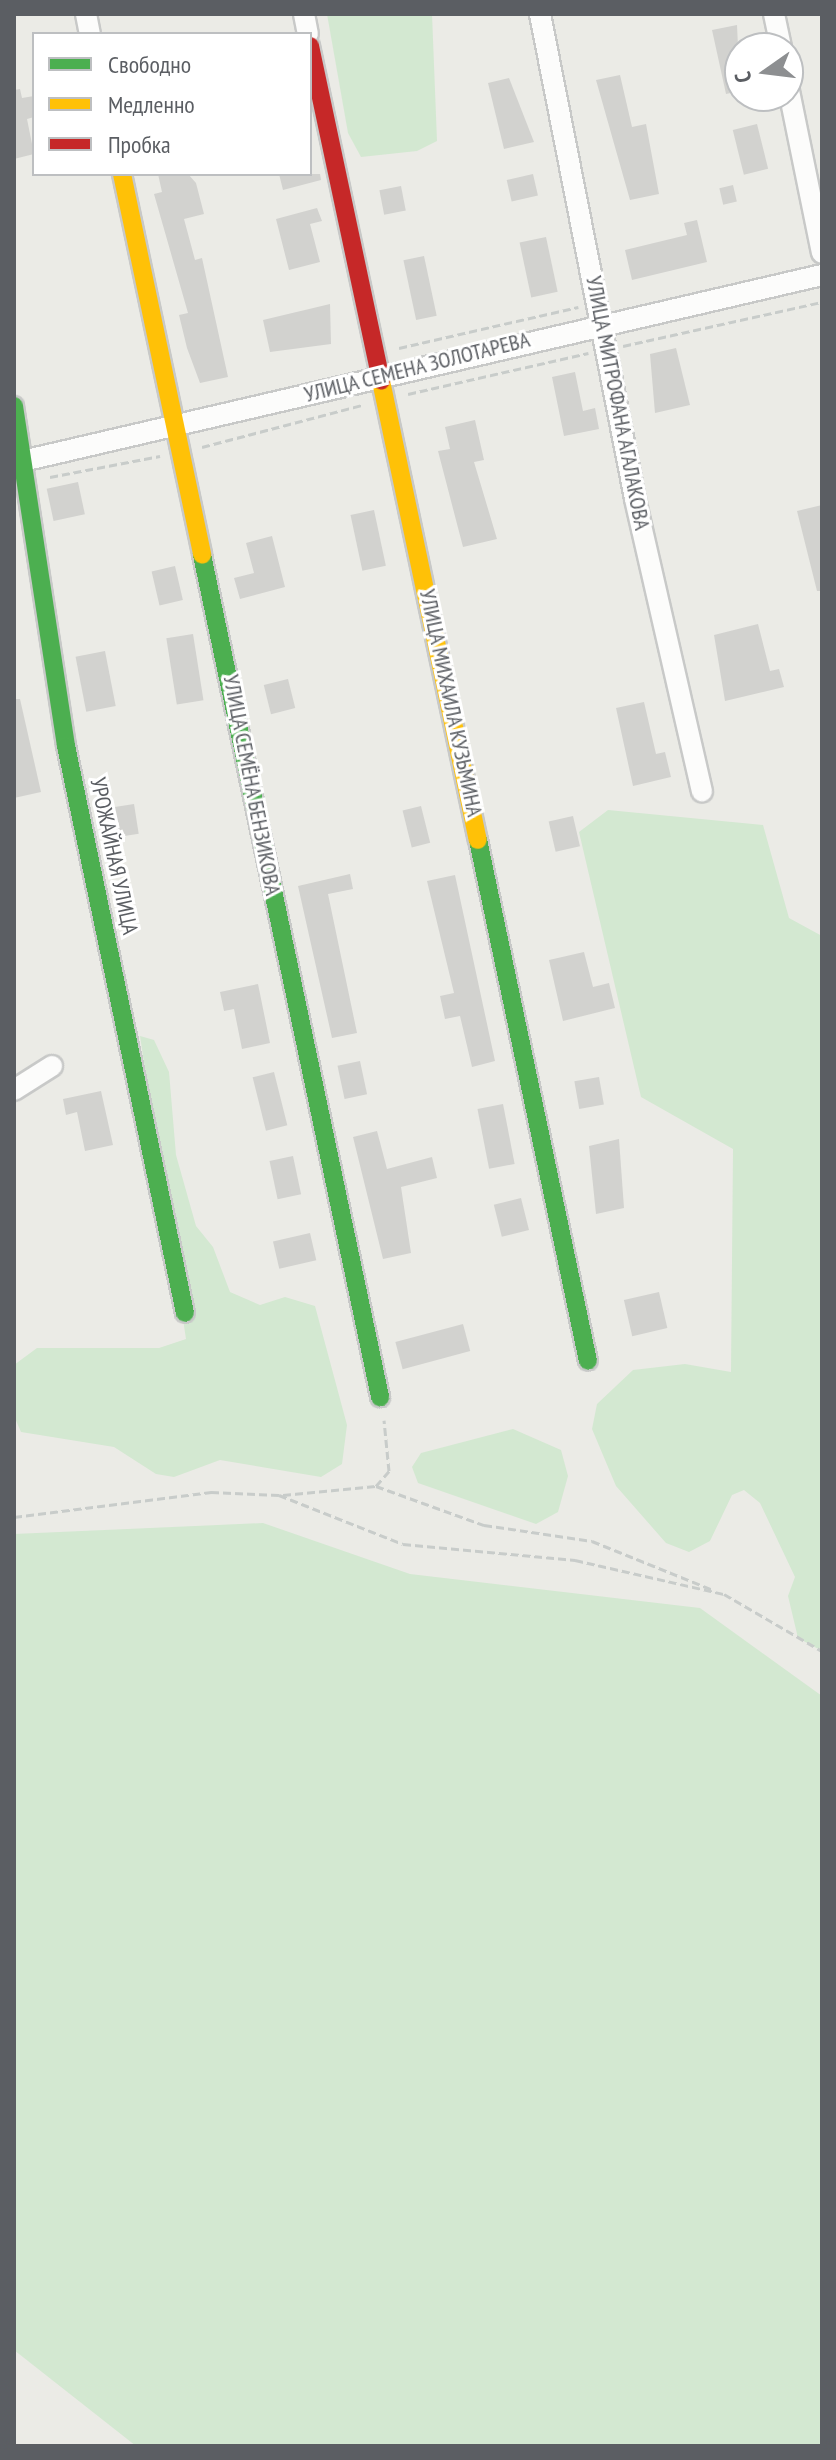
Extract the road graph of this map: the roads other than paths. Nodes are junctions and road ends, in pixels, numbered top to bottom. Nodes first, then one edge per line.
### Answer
1 (540, 14) edge
2 (312, 55) edge
3 (793, 112) edge
4 (122, 176) edge
5 (822, 253) edge
6 (822, 275) edge
7 (602, 324) junction
8 (380, 374) junction
9 (14, 406) edge
10 (180, 429) junction
11 (22, 469) edge
12 (702, 791) dead end
13 (52, 1066) dead end
14 (14, 1090) edge
15 (185, 1313) dead end
16 (588, 1361) dead end
17 (380, 1397) road end

1 - 7 street, УЛИЦА МИТРОФАНА АГАЛАКОВА
2 - 8 street, УЛИЦА МИХАИЛА КУЗЬМИНА
3 - 5 street
4 - 10 street, УЛИЦА СЕМЁНА БЕНЗИКОВА
6 - 7 street, УЛИЦА СЕМЕНА ЗОЛОТАРЕВА
7 - 8 street, УЛИЦА СЕМЕНА ЗОЛОТАРЕВА
7 - 12 street, УЛИЦА МИТРОФАНА АГАЛАКОВА
8 - 10 street, УЛИЦА СЕМЕНА ЗОЛОТАРЕВА
8 - 16 street, УЛИЦА МИХАИЛА КУЗЬМИНА
9 - 11 street, УРОЖАЙНАЯ УЛИЦА
10 - 11 street, УЛИЦА СЕМЕНА ЗОЛОТАРЕВА
10 - 17 street, УЛИЦА СЕМЁНА БЕНЗИКОВА
11 - 15 street, УРОЖАЙНАЯ УЛИЦА
13 - 14 street

